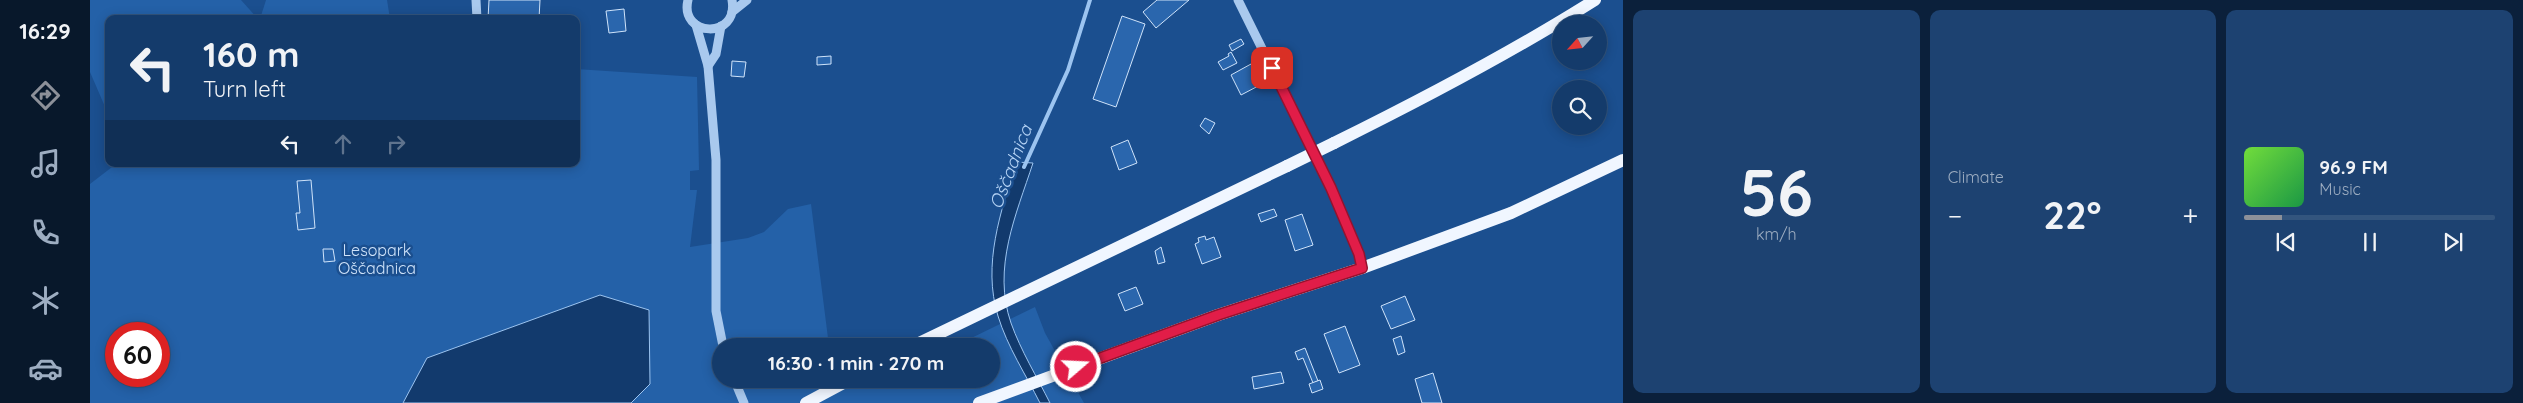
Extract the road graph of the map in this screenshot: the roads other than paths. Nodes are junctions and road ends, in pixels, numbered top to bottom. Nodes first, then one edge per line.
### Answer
1 (476, 0) edge
2 (732, 0) edge
3 (747, 0) edge
4 (1238, 0) edge
5 (1596, 0) edge
6 (687, 1) edge
7 (732, 12) junction
8 (476, 15) edge
9 (696, 25) junction
10 (721, 26) junction
11 (708, 66) junction
12 (1623, 160) edge
13 (1362, 268) junction
14 (721, 338) edge
15 (929, 338) edge
16 (738, 388) edge
17 (834, 388) edge
18 (744, 403) edge
19 (806, 403) edge
20 (979, 403) edge

1 - 8 street
2 - 7 street
3 - 7 street
4 - 13 street
5 - 15 main road, bridge
6 - 9 street
7 - 10 street
9 - 10 street
9 - 11 street
10 - 11 street
11 - 14 street
12 - 13 main road
13 - 20 main road
16 - 18 street
17 - 19 main road

